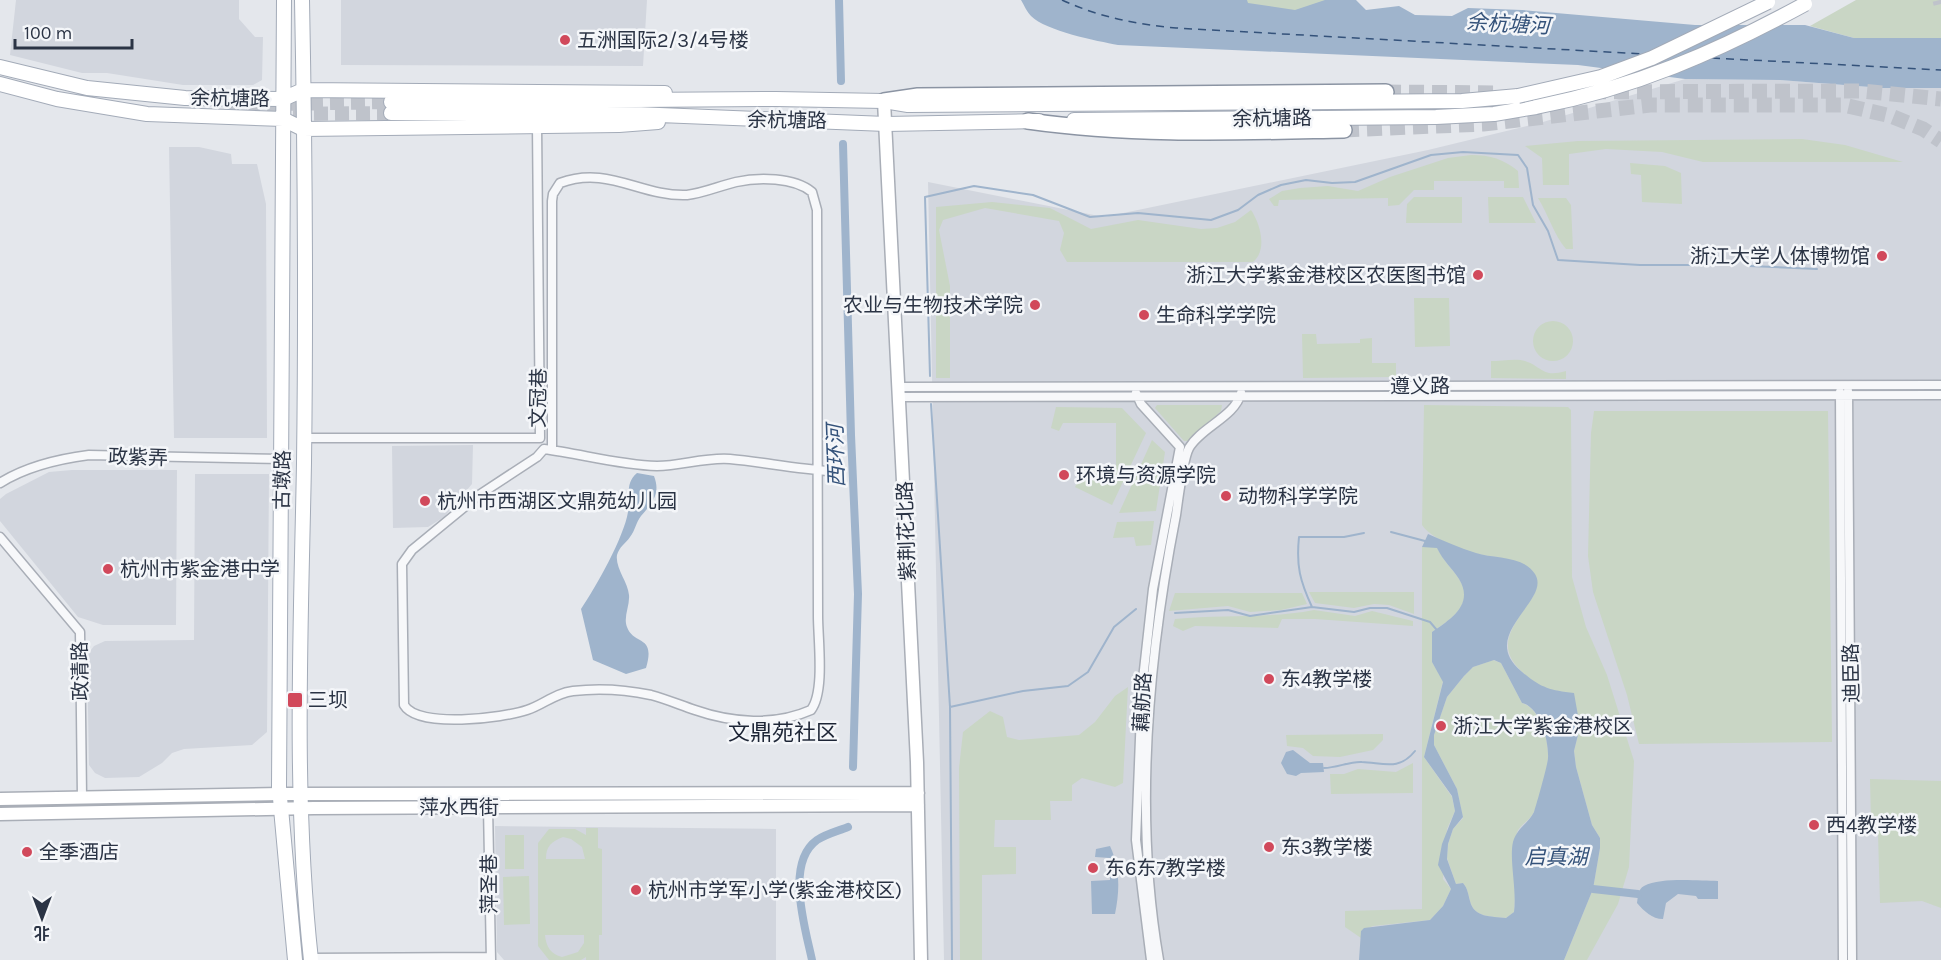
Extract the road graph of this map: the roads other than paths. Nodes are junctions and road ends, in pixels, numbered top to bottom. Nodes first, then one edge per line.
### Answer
1 (284, 0) edge
2 (302, 0) edge
3 (1770, 1) edge
4 (1808, 2) edge
5 (0, 67) edge
6 (0, 84) edge
7 (303, 90) junction
8 (1386, 92) tunnel mouth
9 (283, 99) junction
10 (712, 100) junction
11 (884, 101) junction
12 (712, 118) junction
13 (283, 119) junction
14 (1028, 121) junction
15 (886, 124) junction
16 (537, 125) junction
17 (303, 129) junction
18 (1344, 130) tunnel mouth
19 (1844, 385) junction
20 (1941, 385) edge
21 (1136, 386) junction
22 (1745, 390) junction
23 (1241, 391) junction
24 (898, 392) junction
25 (1941, 394) edge
26 (1136, 396) junction
27 (1844, 396) junction
28 (304, 438) junction
29 (1184, 448) junction
30 (552, 450) junction
31 (282, 459) junction
32 (817, 470) junction
33 (830, 471) dead end
34 (0, 483) edge
35 (0, 537) edge
36 (280, 794) junction
37 (82, 797) junction
38 (0, 799) edge
39 (918, 799) junction
40 (828, 800) junction
41 (302, 801) junction
42 (488, 807) junction
43 (280, 808) junction
44 (0, 814) edge
45 (311, 959) edge
46 (490, 959) edge
47 (295, 960) edge
48 (921, 960) edge
49 (1151, 960) edge
50 (1159, 960) edge
51 (1843, 960) edge
52 (1852, 960) edge

1 - 9 main road, 古墩路
2 - 7 main road, 古墩路
3 - 11 main road, 余杭塘路, bridge
4 - 14 main road, 余杭塘路, bridge
5 - 9 main road, 余杭塘路
6 - 13 main road, 余杭塘路
7 - 9 main road, 余杭塘路
7 - 10 main road, 余杭塘路
7 - 17 main road, 古墩路
8 - 11 highway
9 - 13 main road, 古墩路
10 - 11 main road, 余杭塘路
10 - 12 main road, 余杭塘路
11 - 15 main road, 紫荆花北路
12 - 15 main road, 余杭塘路
12 - 16 main road, 余杭塘路
13 - 17 main road, 余杭塘路
13 - 31 main road, 古墩路
14 - 15 main road, 余杭塘路
14 - 18 highway
15 - 24 main road, 紫荆花北路
16 - 17 main road, 余杭塘路
16 - 28 street, 文冠巷
17 - 28 main road, 古墩路
19 - 20 street, 遵义路
19 - 22 street, 遵义路
19 - 27 street, 迪臣路
21 - 23 street, 遵义路
21 - 24 street, 遵义路
21 - 26 street
22 - 23 street, 遵义路
22 - 27 street, 遵义路
23 - 26 street, 遵义路
23 - 29 street
24 - 26 street, 遵义路
24 - 39 main road, 紫荆花北路
25 - 27 street, 遵义路
26 - 29 street
27 - 51 street, 迪臣路
27 - 52 street, 迪臣路
28 - 41 main road, 古墩路
29 - 49 street, 藕舫路
29 - 50 street, 藕舫路
30 - 32 street
30 - 32 street
30 - 32 street
31 - 34 street, 政紫弄
31 - 36 main road, 古墩路
32 - 33 street
35 - 37 street, 政清路
36 - 37 main road, 萍水西街
36 - 41 main road, 萍水西街
36 - 43 main road, 古墩路
37 - 38 main road, 萍水西街
39 - 40 main road, 萍水西街
39 - 48 main road, 紫荆花北路
40 - 41 main road, 萍水西街
40 - 42 main road, 萍水西街
41 - 42 main road, 萍水西街
41 - 43 main road, 萍水西街
41 - 45 main road, 古墩路
42 - 46 street, 萍圣巷
43 - 44 main road, 萍水西街
43 - 47 main road, 古墩路
45 - 46 street

